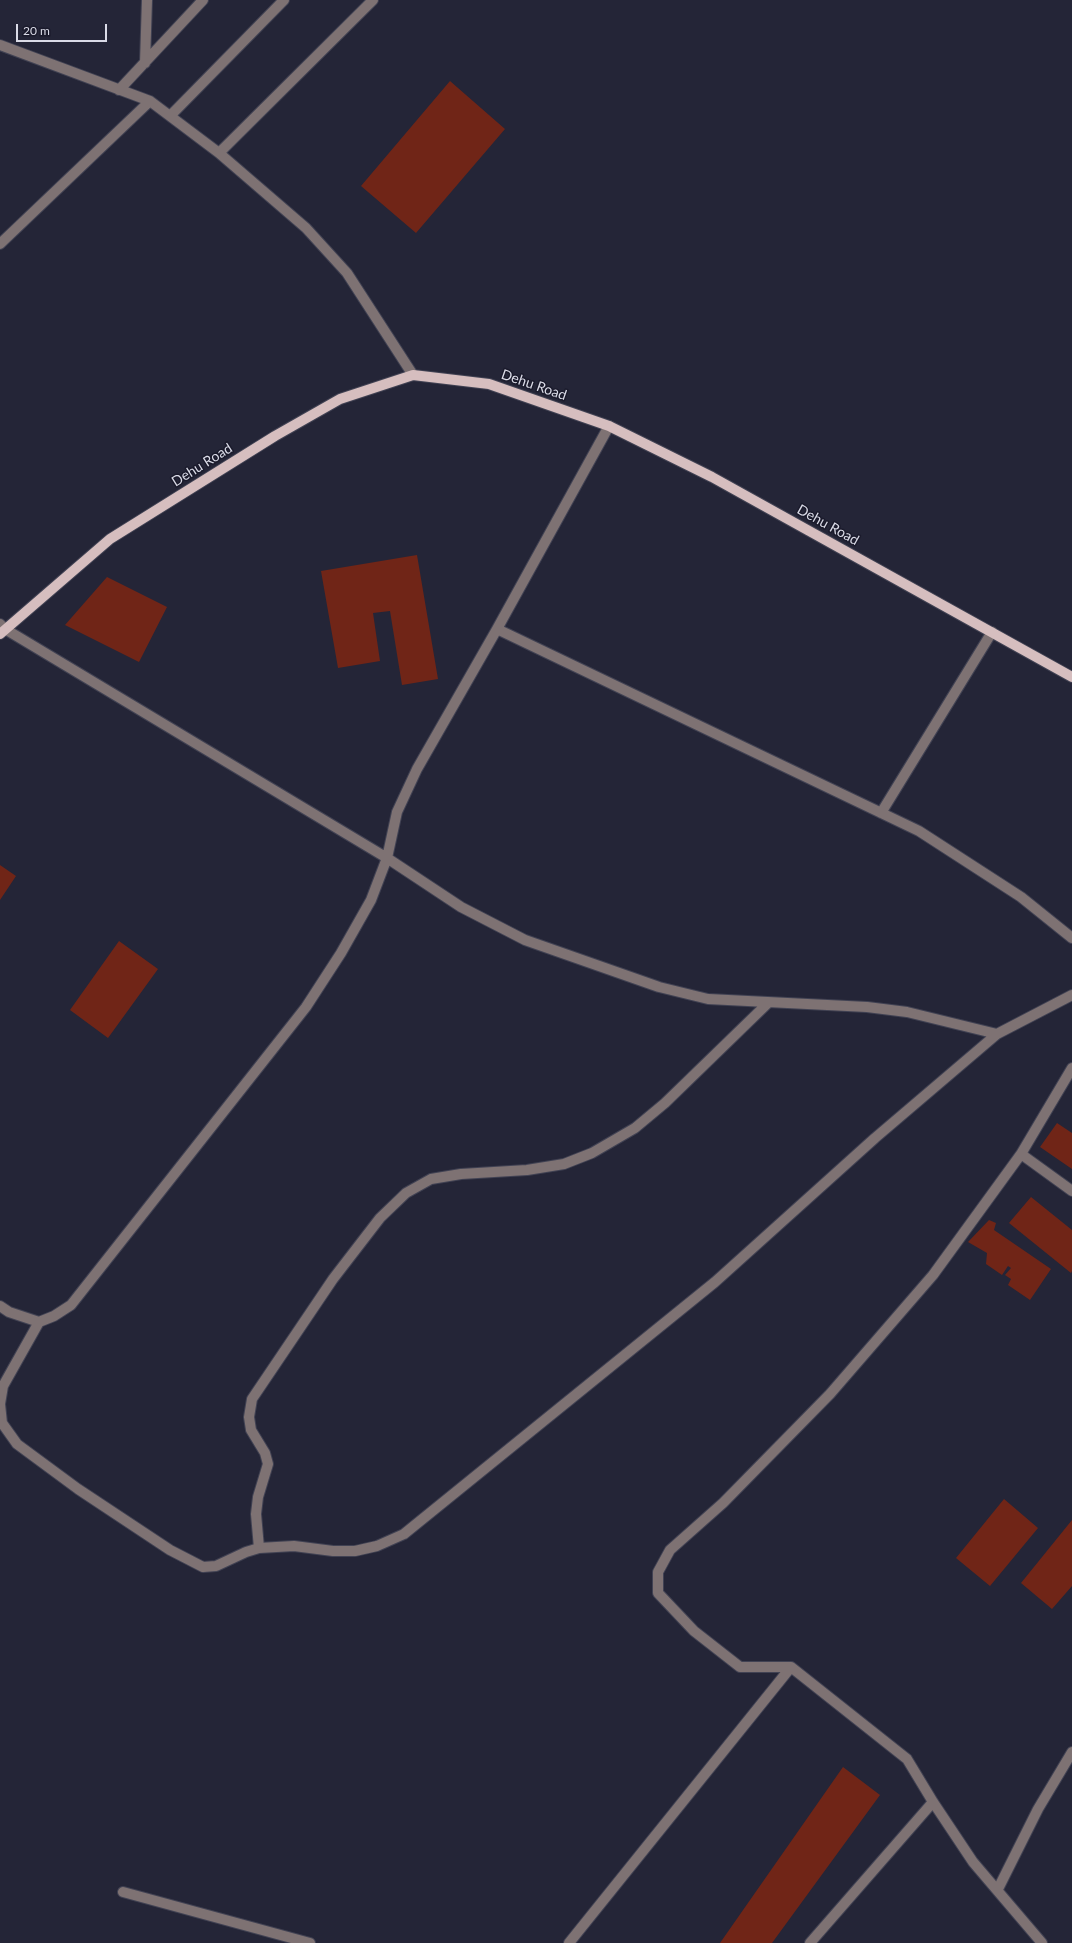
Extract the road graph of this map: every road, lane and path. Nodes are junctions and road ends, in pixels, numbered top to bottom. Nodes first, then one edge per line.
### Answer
1 (147, 0) edge
2 (203, 0) edge
3 (284, 0) edge
4 (373, 0) edge
5 (0, 45) edge
6 (145, 63) junction
7 (119, 90) junction
8 (150, 101) junction
9 (170, 116) junction
10 (219, 153) junction
11 (0, 244) edge
12 (413, 375) junction
13 (609, 426) junction
14 (2, 629) edge
15 (497, 629) junction
16 (992, 632) junction
17 (1072, 676) edge
18 (882, 813) junction
19 (387, 858) junction
20 (1072, 938) edge
21 (1072, 995) edge
22 (768, 1003) junction
23 (997, 1034) junction
24 (1072, 1068) edge
25 (1021, 1154) junction
26 (1072, 1191) edge
27 (0, 1306) edge
28 (39, 1322) junction
29 (259, 1548) junction
30 (791, 1667) junction
31 (1072, 1752) edge
32 (933, 1802) junction
33 (998, 1889) junction
34 (123, 1892) dead end
35 (310, 1943) edge
36 (569, 1943) edge
37 (810, 1943) edge
38 (1042, 1943) edge

1 - 6 street
2 - 6 street
3 - 9 street
4 - 10 street
5 - 7 street
6 - 7 street
7 - 8 street
8 - 9 street
8 - 11 street
9 - 10 street
10 - 12 street
12 - 13 main road, Dehu Road
12 - 14 main road, Dehu Road
13 - 15 street
13 - 16 main road, Dehu Road
14 - 19 street
15 - 18 street
15 - 19 street
16 - 17 main road, Dehu Road
16 - 18 street
18 - 20 street
19 - 22 street
19 - 28 street
21 - 23 street
22 - 23 street
22 - 29 street
23 - 29 street
24 - 25 street
25 - 26 street
25 - 30 street
27 - 28 street
28 - 29 street
30 - 32 street
30 - 36 street
31 - 33 street
32 - 33 street
32 - 37 street
33 - 38 street
34 - 35 street

